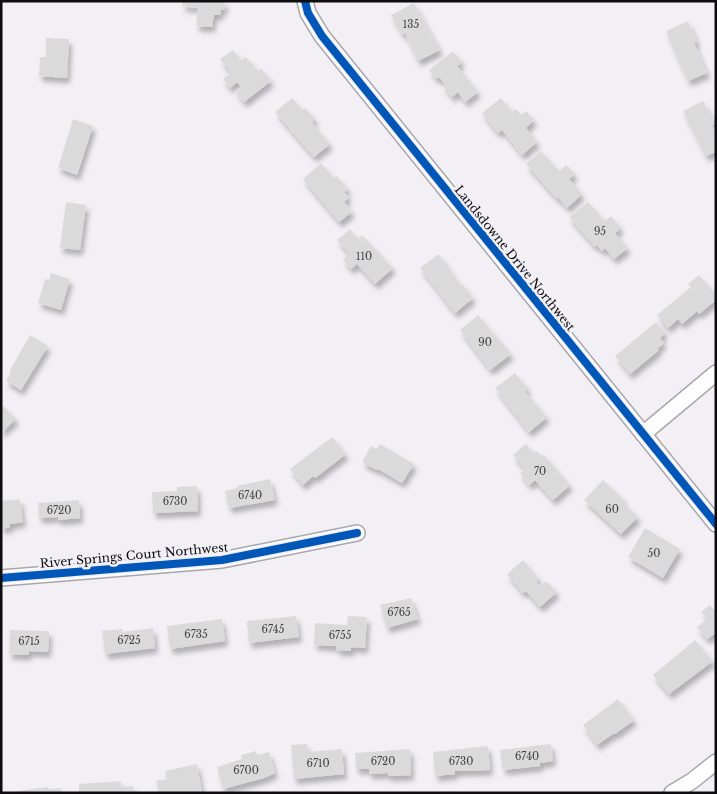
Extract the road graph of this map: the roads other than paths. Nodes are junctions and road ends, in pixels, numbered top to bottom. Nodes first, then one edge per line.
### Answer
1 (306, 1) edge
2 (716, 373) edge
3 (643, 434) junction
4 (716, 524) edge
5 (357, 533) dead end
6 (1, 578) edge
7 (716, 762) edge
8 (672, 793) edge

1 - 3 street, Landsdowne Drive Northwest
2 - 3 street
3 - 4 street, Landsdowne Drive Northwest
5 - 6 street, River Springs Court Northwest
7 - 8 street

